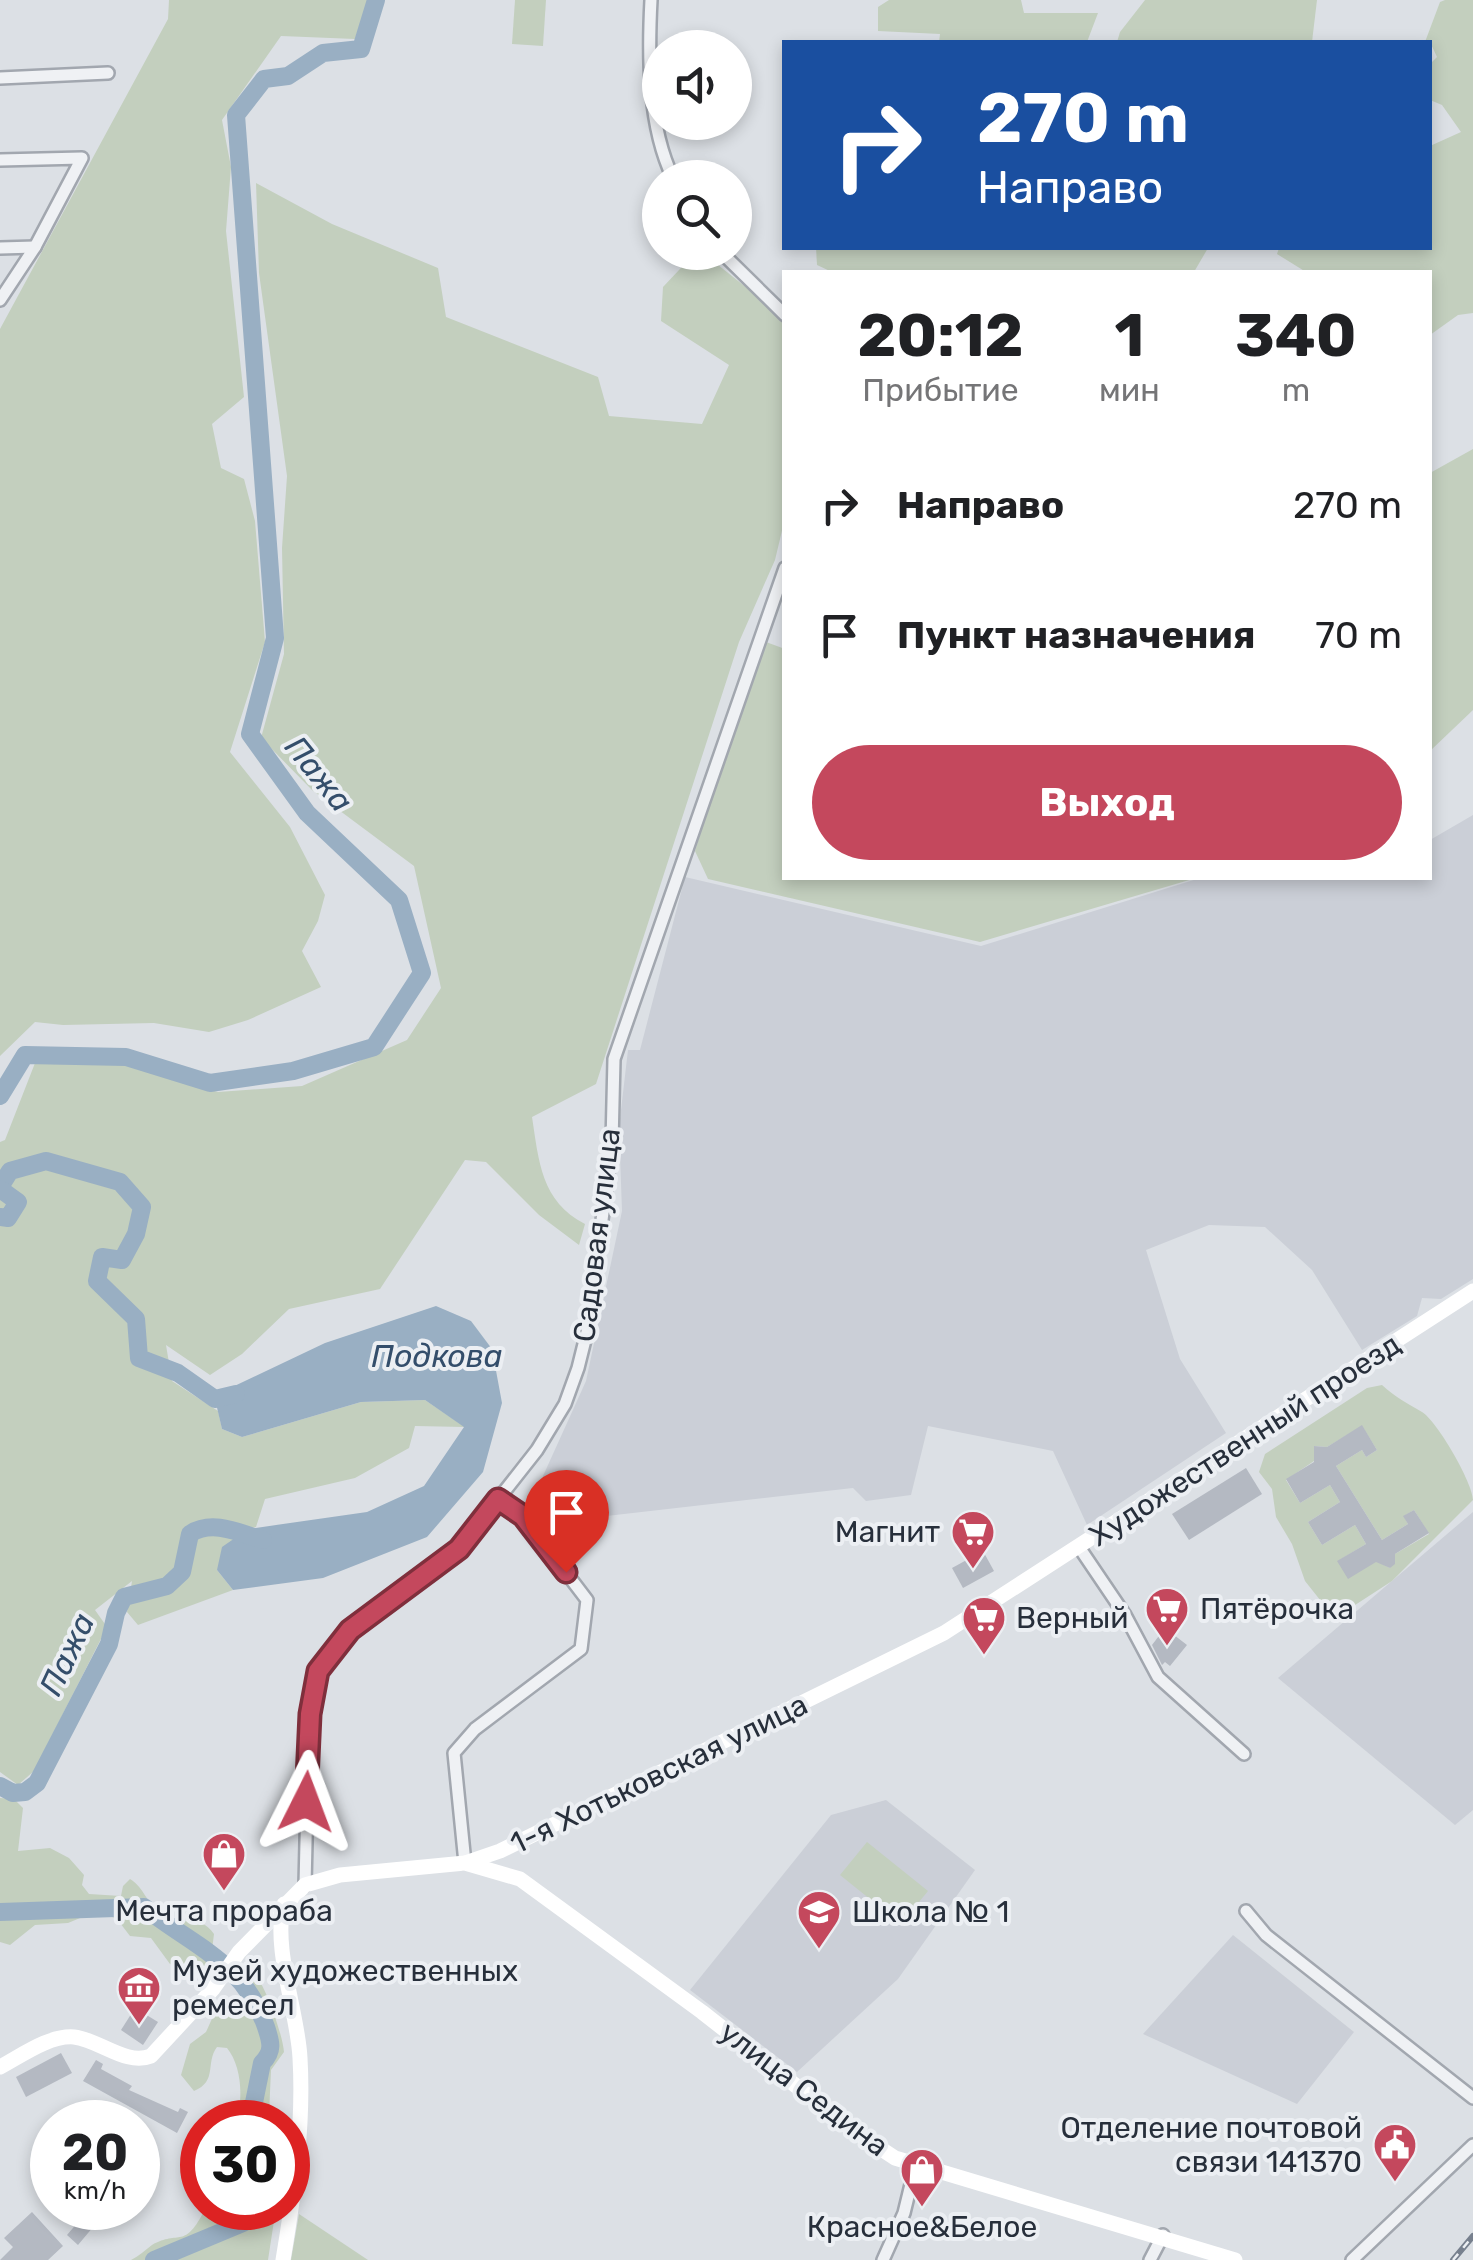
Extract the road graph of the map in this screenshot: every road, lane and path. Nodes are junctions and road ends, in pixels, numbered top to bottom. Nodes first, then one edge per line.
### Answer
1 (651, 0) edge
2 (108, 73) dead end
3 (0, 78) edge
4 (0, 160) edge
5 (665, 160) edge
6 (36, 247) junction
7 (0, 248) edge
8 (739, 270) edge
9 (0, 300) edge
10 (782, 312) edge
11 (782, 577) edge
12 (1473, 1292) edge
13 (498, 1499) junction
14 (1079, 1548) junction
15 (1017, 1588) joint
16 (1244, 1754) dead end
17 (465, 1863) junction
18 (305, 1885) junction
19 (284, 1904) junction
20 (1246, 1912) dead end
21 (284, 1948) junction
22 (239, 1952) junction
23 (2, 2064) edge
24 (1473, 2098) edge
25 (1473, 2146) edge
26 (916, 2164) junction
27 (1163, 2235) junction
28 (283, 2260) edge
29 (883, 2260) edge
30 (1150, 2260) edge
31 (1235, 2260) edge
32 (1352, 2260) edge

1 - 5 street
2 - 3 street
4 - 6 street
6 - 7 street
6 - 9 street
8 - 10 street
11 - 13 street, Садовая улица
12 - 14 main road, Художественный проезд
13 - 17 street
13 - 18 street, Садовая улица
14 - 15 main road, Художественный проезд
14 - 16 street
15 - 17 main road, 1-я Хотьковская улица
17 - 18 main road, 1-я Хотьковская улица
17 - 26 main road, улица Седина
18 - 19 main road, 1-я Хотьковская улица
19 - 21 main road
19 - 22 main road, 1-я Хотьковская улица
20 - 24 street
21 - 22 main road
21 - 28 main road
22 - 23 main road, 1-я Хотьковская улица
25 - 32 street
26 - 27 main road, улица Седина
26 - 29 street
27 - 30 street
27 - 31 main road, улица Седина

